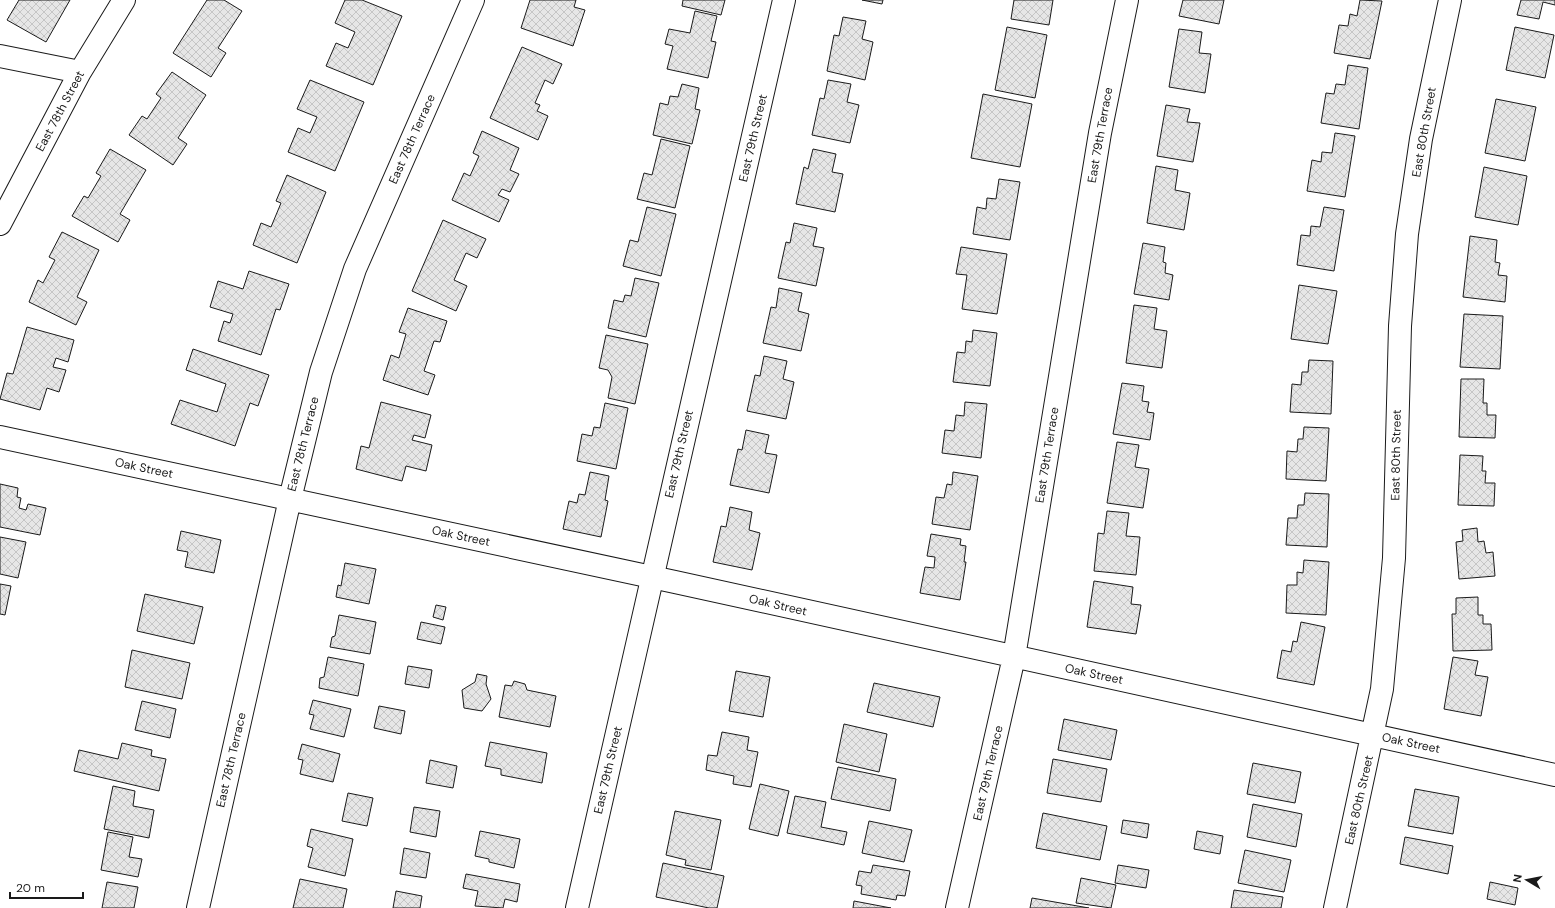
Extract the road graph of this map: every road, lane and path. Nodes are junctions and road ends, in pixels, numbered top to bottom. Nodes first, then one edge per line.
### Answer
1 (124, 0) edge
2 (473, 0) edge
3 (784, 0) edge
4 (1127, 0) edge
5 (1450, 0) edge
6 (0, 56) edge
7 (80, 72) junction
8 (0, 224) edge
9 (0, 437) edge
10 (290, 499) junction
11 (651, 577) junction
12 (1014, 657) junction
13 (1373, 735) junction
14 (1555, 775) edge
15 (198, 908) edge
16 (576, 908) edge
17 (957, 908) edge
18 (1335, 908) edge

1 - 7 street, East 78th Street
2 - 10 street, East 78th Terrace
3 - 11 street, East 79th Street
4 - 12 street, East 79th Terrace
5 - 13 street, East 80th Street
6 - 7 street
7 - 8 street, East 78th Street
9 - 10 street, Oak Street
10 - 11 street, Oak Street
10 - 15 street, East 78th Terrace
11 - 12 street, Oak Street
11 - 16 street, East 79th Street
12 - 13 street, Oak Street
12 - 17 street, East 79th Terrace
13 - 14 street, Oak Street
13 - 18 street, East 80th Street

